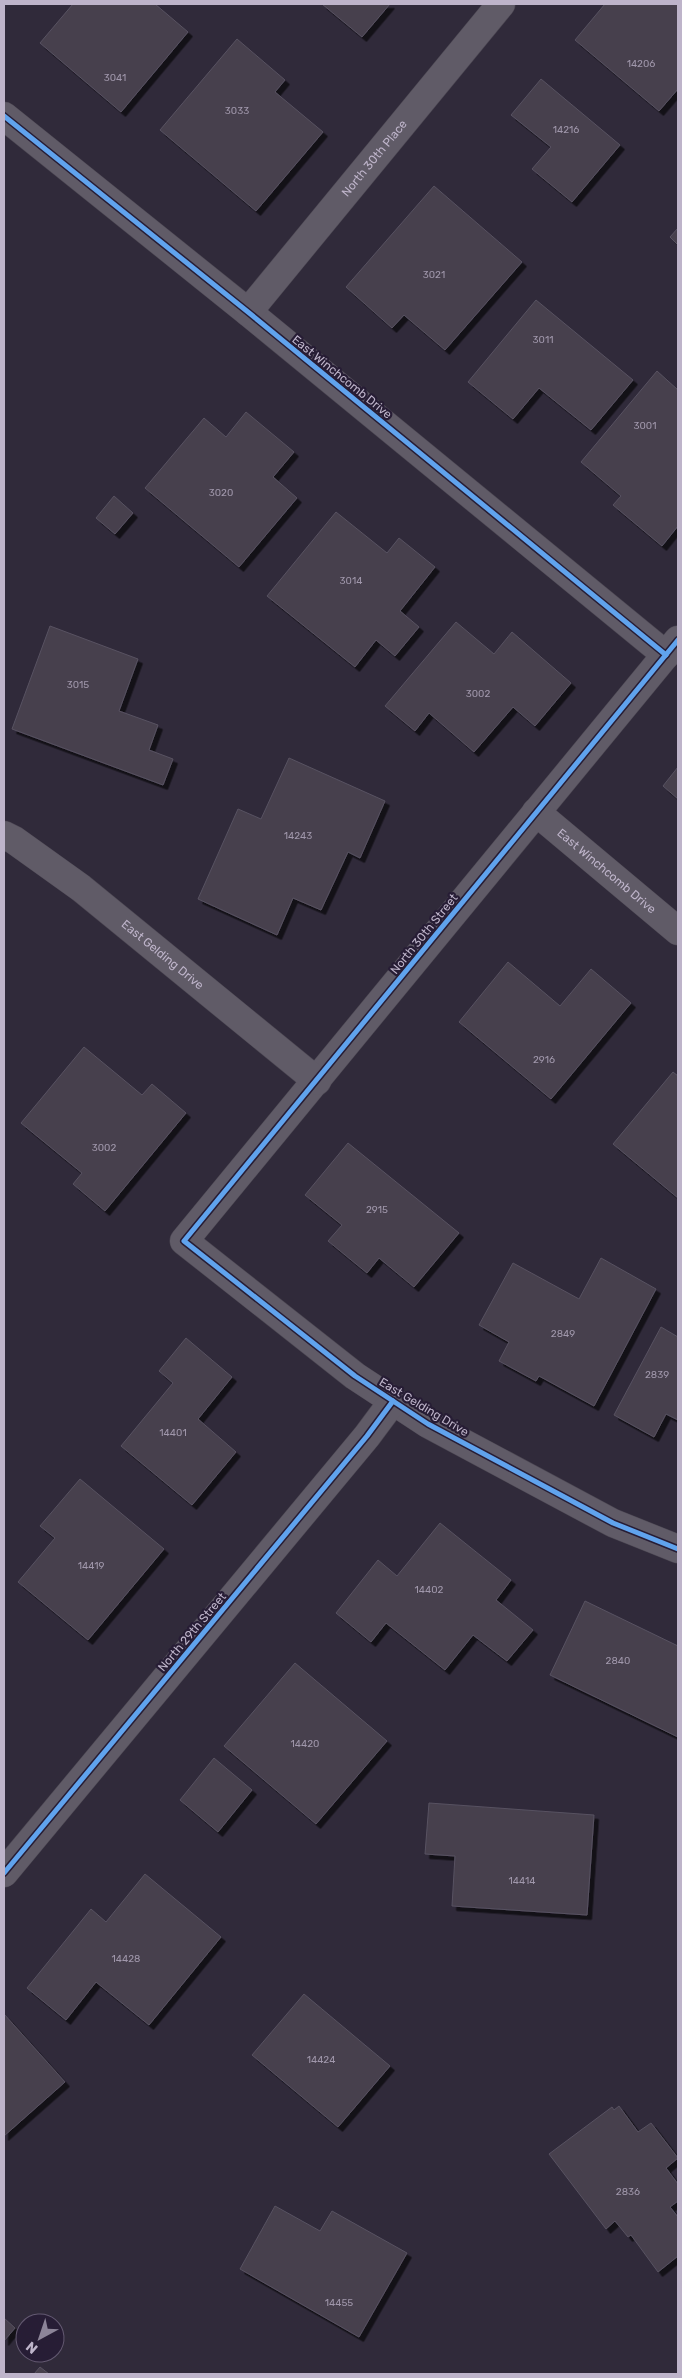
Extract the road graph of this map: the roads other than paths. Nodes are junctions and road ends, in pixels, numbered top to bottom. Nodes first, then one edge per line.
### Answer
1 (501, 4) edge
2 (4, 116) edge
3 (248, 312) junction
4 (672, 648) edge
5 (536, 812) junction
6 (4, 835) edge
7 (678, 930) edge
8 (317, 1081) junction
9 (184, 1241) joint
10 (393, 1401) junction
11 (678, 1550) edge
12 (4, 1873) edge

1 - 3 street, North 30th Place
2 - 3 street, East Winchcomb Drive
3 - 4 street, East Winchcomb Drive
4 - 5 street, North 30th Street
5 - 7 street, East Winchcomb Drive
5 - 8 street, North 30th Street
6 - 8 street, East Gelding Drive
8 - 9 street, North 30th Street
9 - 10 street, East Gelding Drive
10 - 11 street, East Gelding Drive
10 - 12 street, North 29th Street

